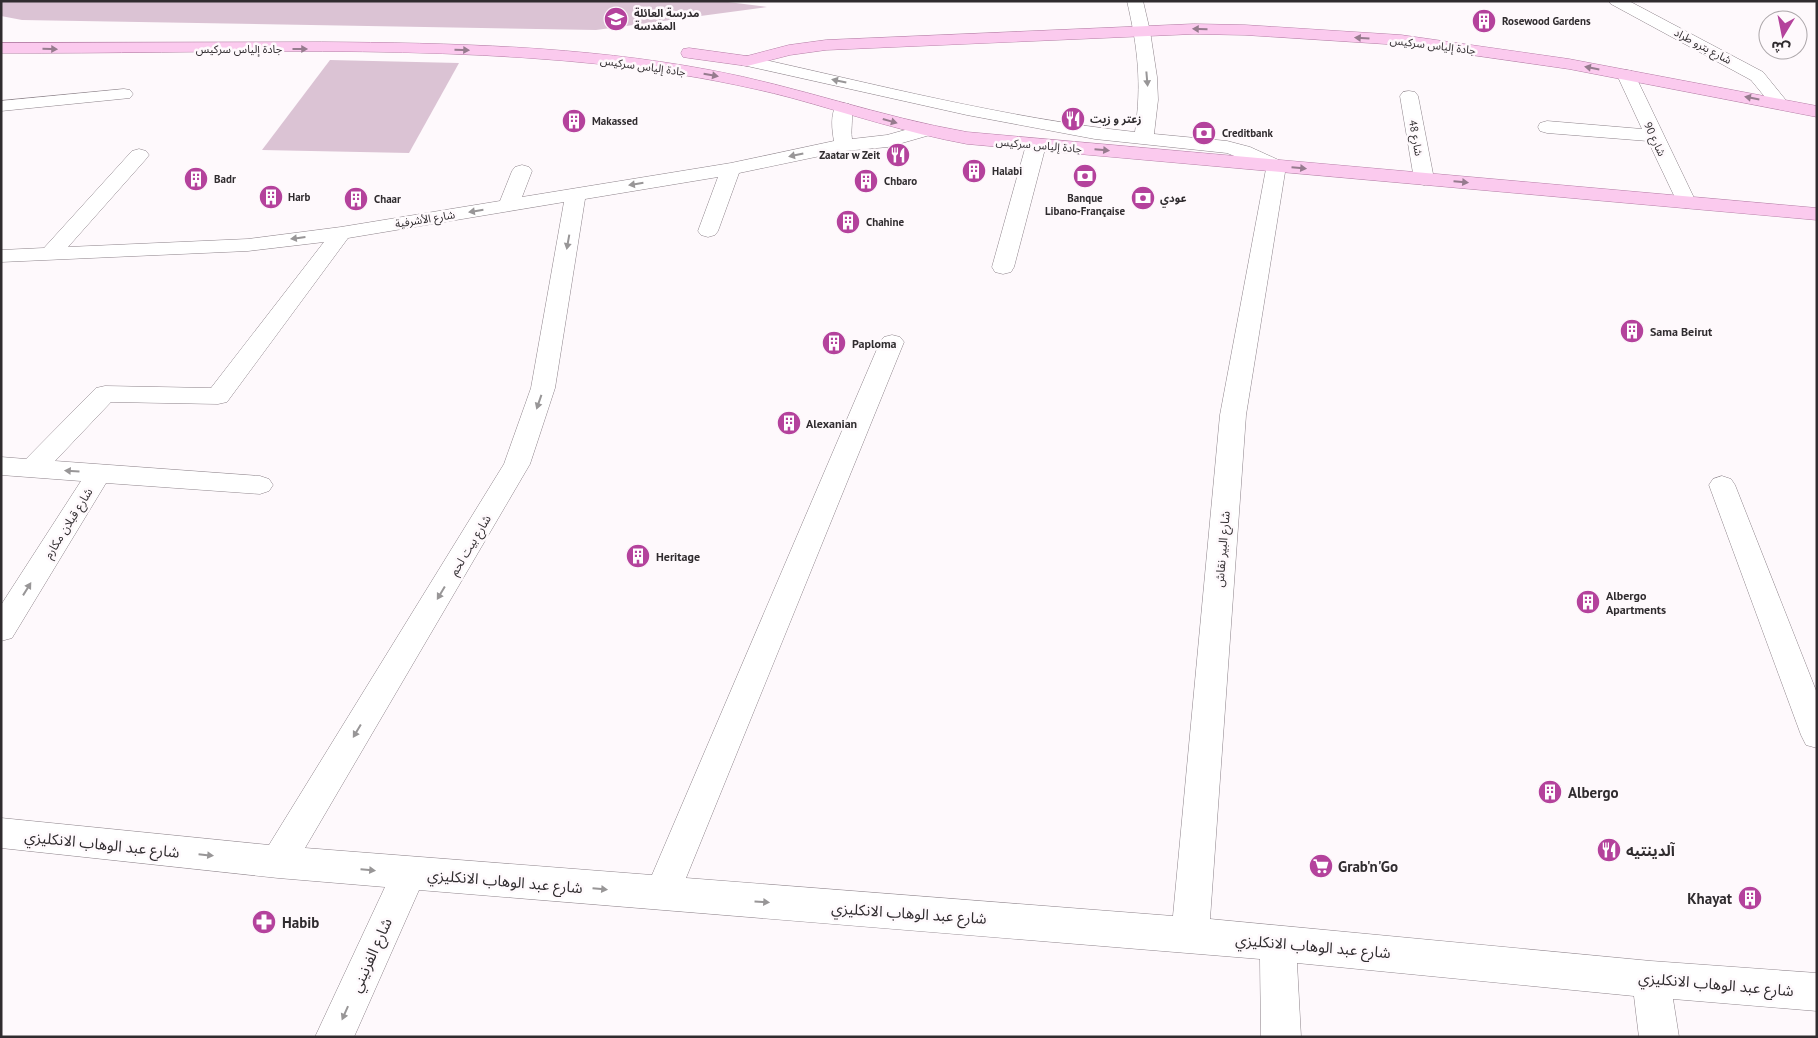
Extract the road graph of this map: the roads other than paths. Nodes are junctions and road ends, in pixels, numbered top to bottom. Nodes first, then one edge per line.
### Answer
1 (1135, 1) edge
2 (1617, 1) edge
3 (1142, 31) junction
4 (1, 33) edge
5 (505, 36) dead end
6 (1, 48) edge
7 (670, 51) dead end
8 (747, 62) junction
9 (1626, 75) junction
10 (124, 94) dead end
11 (1409, 96) dead end
12 (1780, 104) junction
13 (1, 106) edge
14 (843, 108) junction
15 (1817, 112) edge
16 (1547, 127) dead end
17 (923, 130) junction
18 (1095, 133) junction
19 (1654, 136) junction
20 (1144, 138) junction
21 (844, 145) junction
22 (1036, 145) junction
23 (139, 156) dead end
24 (1276, 166) junction
25 (731, 169) junction
26 (522, 171) dead end
27 (1424, 179) junction
28 (576, 194) junction
29 (1686, 202) junction
30 (510, 205) junction
31 (1817, 214) edge
32 (708, 230) dead end
33 (341, 233) junction
34 (51, 252) junction
35 (1, 256) edge
36 (1003, 267) dead end
37 (892, 342) dead end
38 (1, 466) edge
39 (33, 468) junction
40 (99, 473) junction
41 (260, 485) dead end
42 (1722, 485) dead end
43 (1, 630) edge
44 (1817, 735) edge
45 (1, 833) edge
46 (278, 862) junction
47 (408, 873) junction
48 (662, 894) junction
49 (1190, 935) junction
50 (1278, 943) junction
51 (1651, 979) junction
52 (1817, 992) edge
53 (334, 1037) edge
54 (1281, 1037) edge
55 (1659, 1037) edge

1 - 3 street
2 - 12 street, شارع بترو طراد
3 - 8 main road, جادة إلياس سركيس
9 -> 3 main road, جادة إلياس سركيس
3 -> 20 street
4 - 5 main road, جادة إلياس سركيس
6 -> 14 main road, جادة إلياس سركيس
7 - 8 main road, جادة إلياس سركيس
18 -> 8 street, جادة إلياس سركيس
12 -> 9 main road, جادة إلياس سركيس
9 - 19 street, شارع 90
10 - 13 street
11 - 27 street, شارع 48
12 - 15 main road, جادة إلياس سركيس
14 -> 17 main road, جادة إلياس سركيس
14 - 18 main road
14 - 21 street
16 - 19 street
17 - 21 street, شارع الأشرفية
17 - 22 main road, جادة إلياس سركيس
18 - 20 street, جادة إلياس سركيس
19 - 29 street, شارع 90
20 - 24 street, جادة إلياس سركيس
21 -> 25 street, شارع الأشرفية
22 -> 24 main road, جادة إلياس سركيس
22 - 36 street
23 - 34 street
24 -> 27 main road, جادة إلياس سركيس
24 - 49 street, شارع البير نقاش
25 -> 28 street, شارع الأشرفية
25 - 32 street
26 - 30 street
27 -> 29 main road, جادة إلياس سركيس
28 - 30 street, شارع الأشرفية
28 -> 46 street, شارع بيت لحم
29 - 31 main road, جادة إلياس سركيس
30 -> 33 street, شارع الأشرفية
33 -> 34 street, شارع الأشرفية
33 - 39 street
34 - 35 street, شارع الأشرفية
37 - 48 street
38 - 39 street, شارع قبلان مكارم
40 -> 39 street, شارع قبلان مكارم
40 - 41 street
43 -> 40 street, شارع قبلان مكارم
42 - 44 street
45 -> 46 street, شارع عبد الوهاب الانكليزي
46 -> 47 street, شارع عبد الوهاب الانكليزي
47 -> 48 street, شارع عبد الوهاب الانكليزي
47 -> 53 street, شارع الفرنيني
48 -> 49 street, شارع عبد الوهاب الانكليزي
49 - 50 street, شارع عبد الوهاب الانكليزي
50 - 51 street, شارع عبد الوهاب الانكليزي
50 - 54 street
51 - 52 street, شارع عبد الوهاب الانكليزي
51 - 55 street

